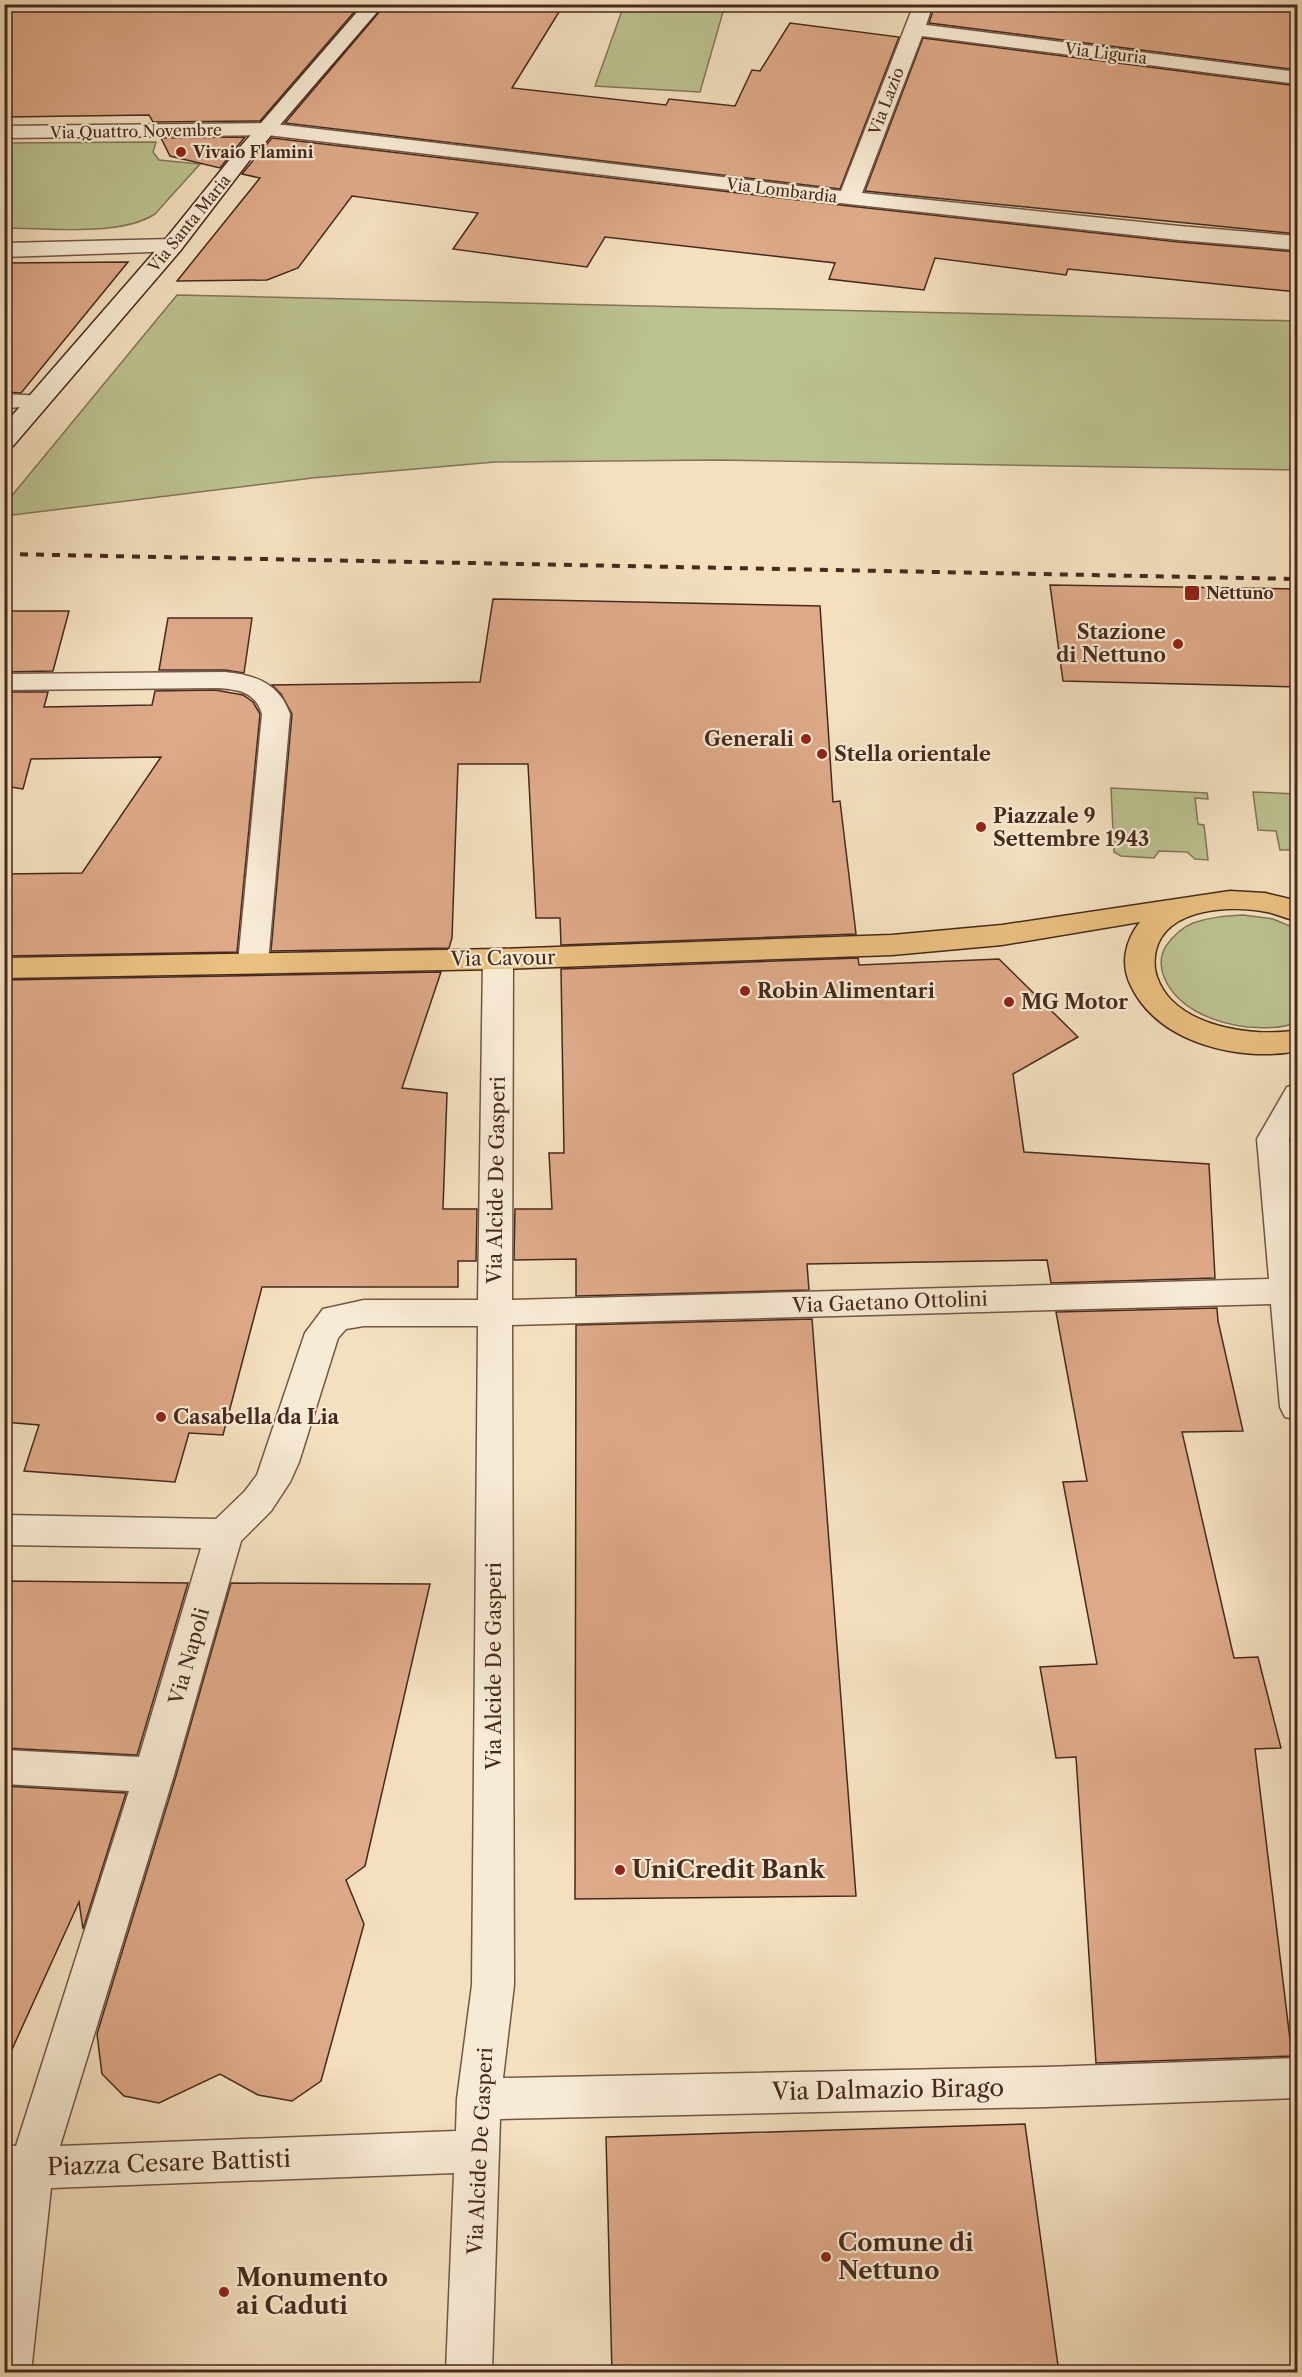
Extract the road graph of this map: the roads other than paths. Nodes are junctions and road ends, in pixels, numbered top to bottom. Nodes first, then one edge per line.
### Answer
1 (375, 4) edge
2 (924, 4) edge
3 (914, 29) junction
4 (1298, 78) edge
5 (267, 129) junction
6 (4, 132) edge
7 (849, 198) junction
8 (1298, 243) edge
9 (172, 246) junction
10 (4, 250) edge
11 (4, 401) edge
12 (38, 401) junction
13 (4, 441) edge
14 (4, 682) edge
15 (1298, 896) edge
16 (1226, 899) junction
17 (1193, 904) junction
18 (1298, 912) edge
19 (498, 959) junction
20 (253, 963) junction
21 (4, 968) edge
22 (1298, 1040) edge
23 (1298, 1095) edge
24 (1286, 1291) junction
25 (495, 1313) junction
26 (1298, 1407) edge
27 (4, 1530) edge
28 (224, 1534) junction
29 (4, 1767) edge
30 (154, 1775) junction
31 (1298, 2078) edge
32 (479, 2099) junction
33 (477, 2151) junction
34 (18, 2167) edge
35 (8, 2373) edge
36 (469, 2373) edge

1 - 5 street, Via Santa Maria
2 - 3 street, Via Lazio
3 - 4 street, Via Liguria
3 - 7 street, Via Lazio
5 - 6 street, Via Quattro Novembre
5 - 7 street, Via Lombardia
5 - 9 street, Via Santa Maria
7 - 8 street, Via Lombardia
9 - 10 street
9 - 12 street, Via Santa Maria
11 - 12 street
12 - 13 street, Via Santa Maria
14 - 20 street
15 - 16 main road
16 - 17 main road
16 - 18 main road
17 - 19 main road, Via Cavour
17 - 22 main road
19 - 20 main road, Via Cavour
19 - 25 street, Via Alcide De Gasperi
20 - 21 main road, Via Cavour
23 - 24 street
24 - 25 street, Via Gaetano Ottolini
24 - 26 street
25 - 28 street
25 - 32 street, Via Alcide De Gasperi
27 - 28 street
28 - 30 street, Via Napoli
29 - 30 street
30 - 34 street, Via Napoli
31 - 32 street, Via Dalmazio Birago
32 - 33 street, Via Alcide De Gasperi
33 - 34 street, Piazza Cesare Battisti
33 - 36 street, Via Alcide De Gasperi
34 - 35 street, Piazza Cesare Battisti

